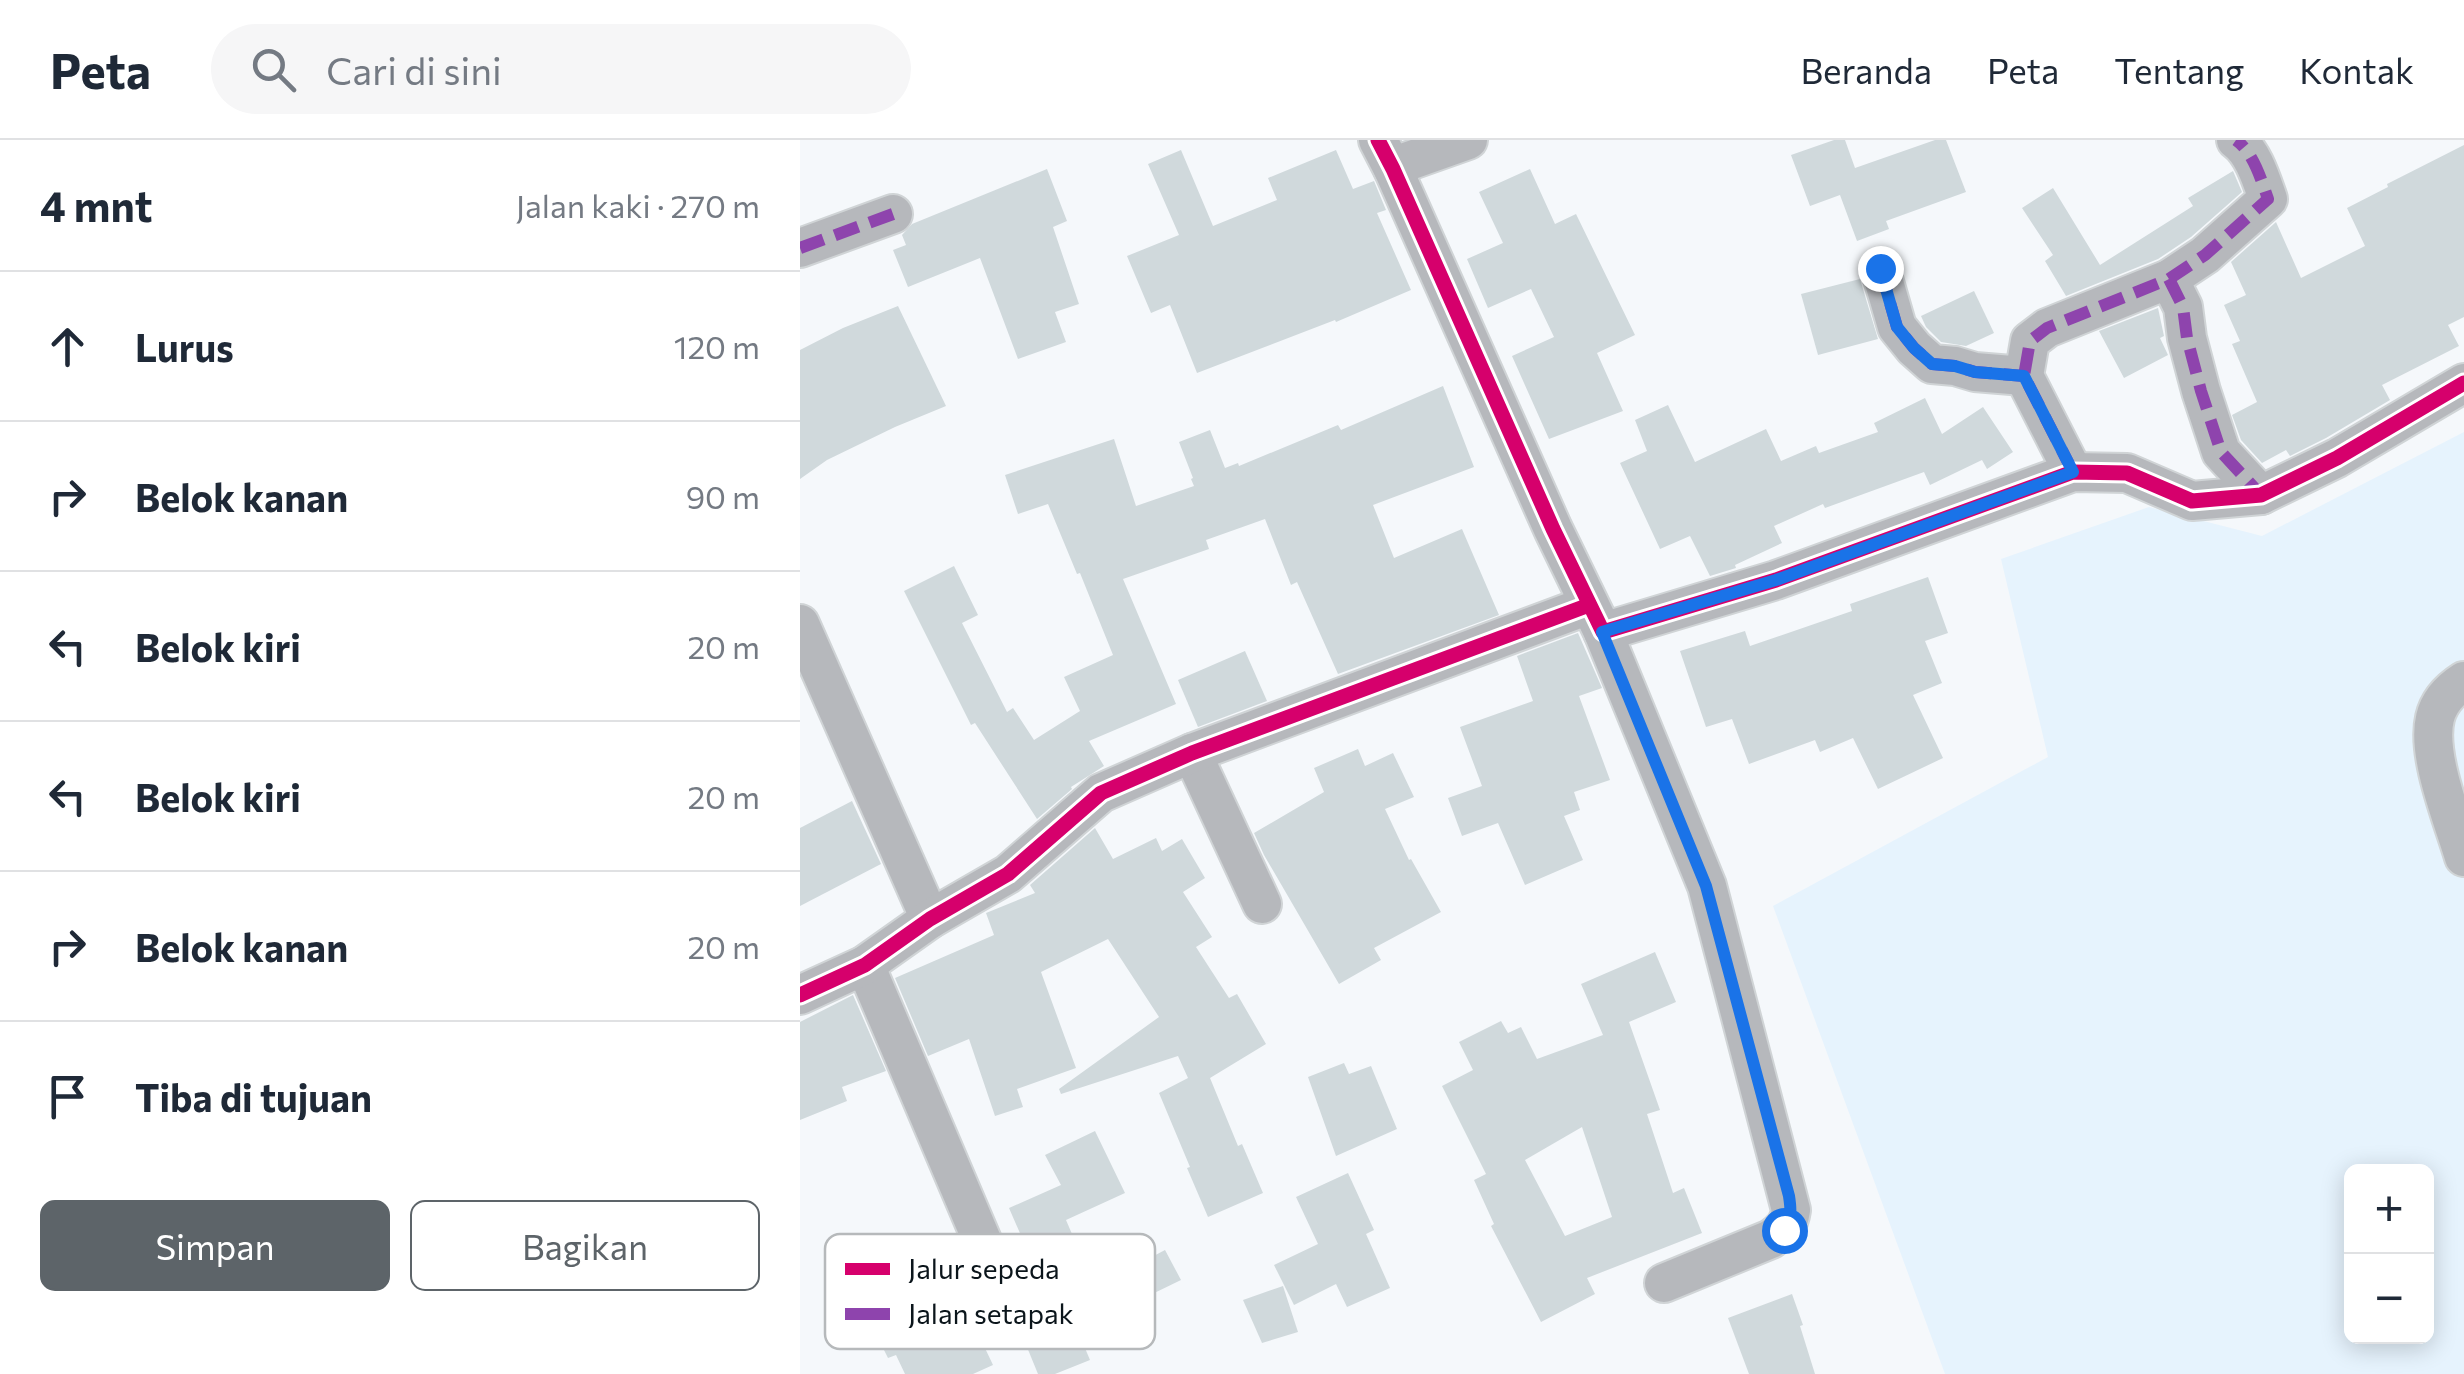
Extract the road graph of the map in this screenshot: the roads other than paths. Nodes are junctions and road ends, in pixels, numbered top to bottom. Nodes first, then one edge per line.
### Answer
1 (1468, 140) edge
2 (2236, 140) edge
3 (1386, 154) edge
4 (893, 214) dead end
5 (800, 248) edge
6 (1880, 268) dead end
7 (2169, 279) junction
8 (2024, 376) junction
9 (2464, 383) edge
10 (2073, 472) junction
11 (2260, 495) junction
12 (1596, 618) junction
13 (800, 624) edge
14 (2464, 682) edge
15 (1192, 753) junction
16 (2464, 857) edge
17 (1262, 904) dead end
18 (930, 919) junction
19 (865, 965) junction
20 (800, 995) edge
21 (979, 1234) edge
22 (1664, 1282) dead end

1 - 3 street
2 - 7 street
3 - 12 street
4 - 5 street
6 - 8 street
7 - 8 street
7 - 11 street
8 - 10 street
9 - 11 street
10 - 11 street
10 - 12 street
12 - 15 street
12 - 22 street
13 - 18 street
14 - 16 street
15 - 17 street
15 - 18 street
18 - 19 street
19 - 20 street
19 - 21 street

